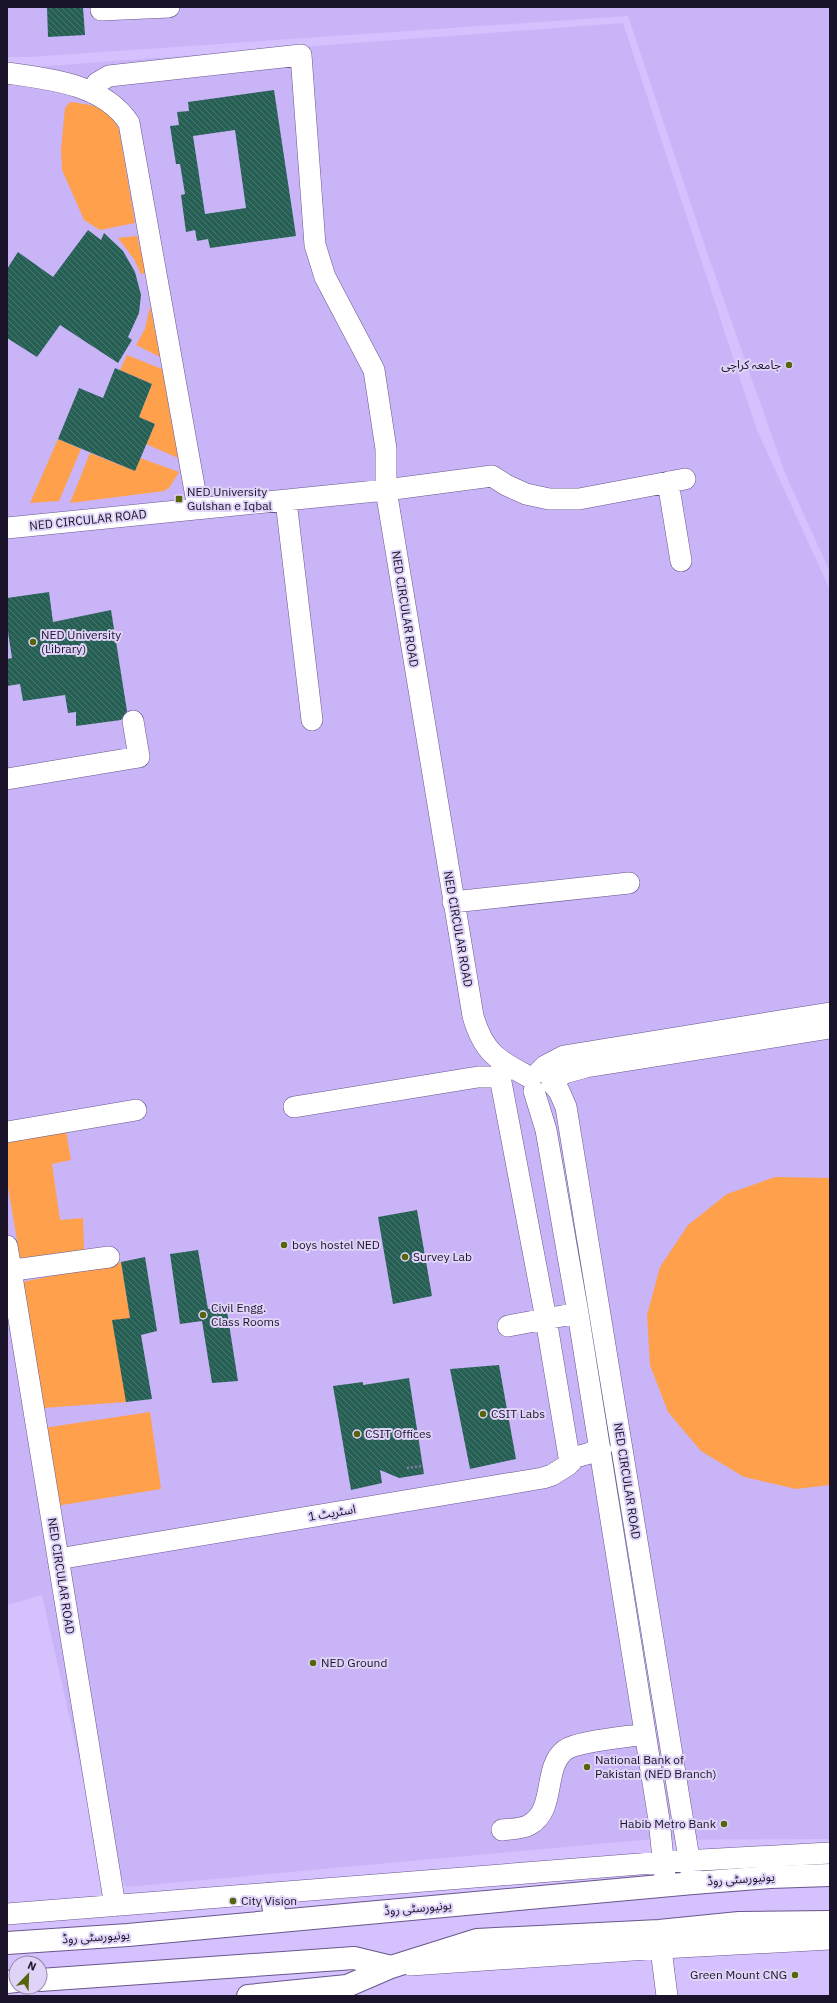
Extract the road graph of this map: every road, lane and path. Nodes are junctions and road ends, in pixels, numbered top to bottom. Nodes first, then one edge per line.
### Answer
1 (168, 7) edge
2 (101, 10) dead end
3 (7, 73) edge
4 (93, 93) junction
5 (386, 490) junction
6 (286, 501) junction
7 (198, 508) junction
8 (7, 528) edge
9 (680, 561) dead end
10 (312, 720) dead end
11 (132, 722) dead end
12 (7, 779) edge
13 (629, 883) dead end
14 (453, 902) junction
15 (830, 1013) edge
16 (830, 1028) edge
17 (505, 1071) junction
18 (539, 1081) junction
19 (294, 1107) dead end
20 (136, 1110) dead end
21 (7, 1132) edge
22 (7, 1246) edge
23 (109, 1257) dead end
24 (8, 1271) edge
25 (578, 1314) junction
26 (546, 1320) junction
27 (508, 1326) dead end
28 (601, 1450) junction
29 (570, 1463) junction
30 (423, 1466) dead end
31 (407, 1468) dead end
32 (58, 1559) junction
33 (646, 1734) junction
34 (502, 1830) dead end
35 (830, 1853) edge
36 (690, 1861) junction
37 (665, 1862) junction
38 (830, 1875) edge
39 (693, 1883) junction
40 (666, 1886) junction
41 (272, 1894) junction
42 (115, 1906) junction
43 (7, 1914) edge
44 (275, 1921) junction
45 (830, 1922) edge
46 (660, 1939) junction
47 (830, 1939) edge
48 (7, 1943) edge
49 (391, 1967) junction
50 (48, 1980) edge
51 (248, 1996) edge
52 (667, 1996) edge

1 - 2 street
3 - 4 street
4 - 5 street
4 - 7 street
5 - 6 street, NED CIRCULAR ROAD
5 - 9 street
5 - 14 street, NED CIRCULAR ROAD
6 - 7 street, NED CIRCULAR ROAD
6 - 10 street
7 - 8 street, NED CIRCULAR ROAD
11 - 12 street
13 - 14 street
14 - 17 street, NED CIRCULAR ROAD
15 - 18 street
16 - 18 street
17 - 18 street, NED CIRCULAR ROAD
17 - 19 street
17 - 26 street
18 - 25 street, NED CIRCULAR ROAD
18 - 36 street, NED CIRCULAR ROAD
20 - 21 street
22 - 24 street, NED CIRCULAR ROAD
23 - 24 street
24 - 32 street, NED CIRCULAR ROAD
25 - 26 street
25 - 28 street, NED CIRCULAR ROAD
26 - 27 street
26 - 29 street
28 - 29 street, اسٹریٹ 1
28 - 33 street, NED CIRCULAR ROAD
29 - 32 street, اسٹریٹ 1
30 - 31 path
32 - 42 street, NED CIRCULAR ROAD
33 - 34 street
33 - 37 street, NED CIRCULAR ROAD
35 - 36 street
36 - 37 street
36 - 39 street, NED CIRCULAR ROAD
37 - 40 street, NED CIRCULAR ROAD
37 - 41 street
38 - 39 main road, یونیورسٹی روڈ
39 - 40 main road, یونیورسٹی روڈ
40 - 44 main road, یونیورسٹی روڈ
41 - 42 street
41 - 44 main road
42 - 43 street
44 - 48 main road, یونیورسٹی روڈ
45 - 46 main road
46 - 47 street
46 - 49 main road
46 - 52 street
49 - 50 main road
49 - 51 main road

